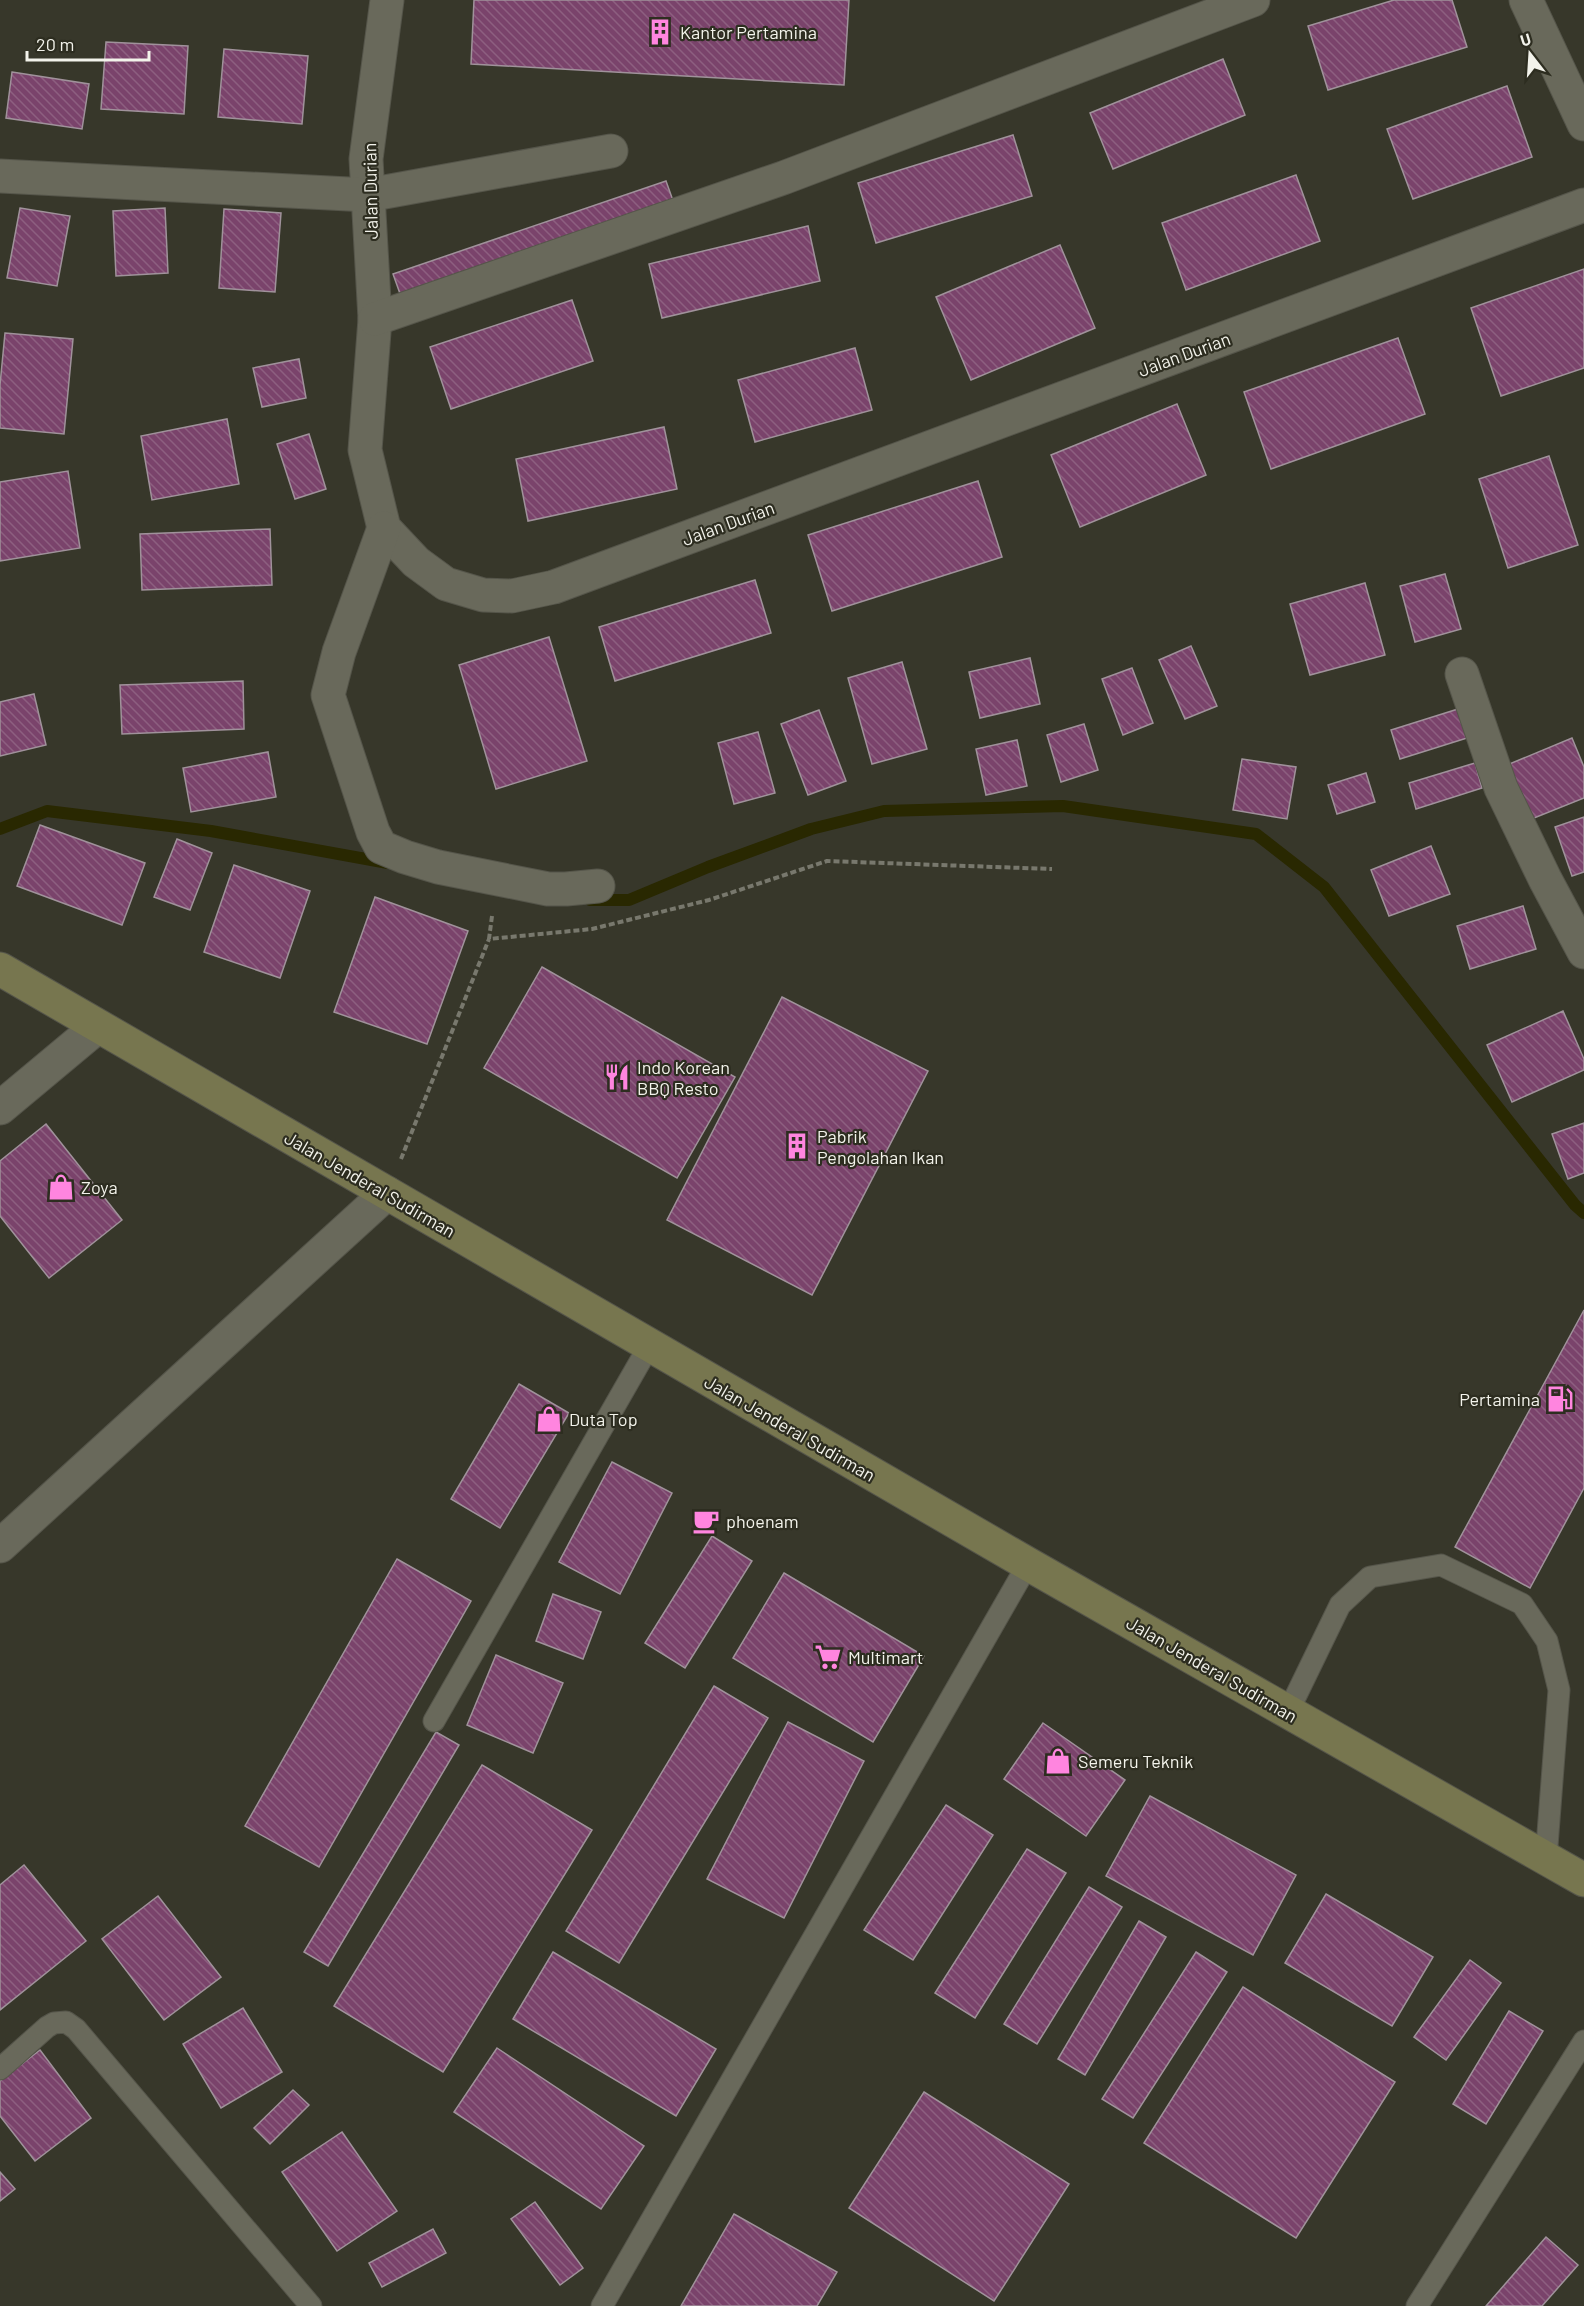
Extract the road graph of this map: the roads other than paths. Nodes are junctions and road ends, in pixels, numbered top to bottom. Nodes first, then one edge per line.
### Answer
1 (387, 0) edge
2 (1252, 0) edge
3 (1526, 0) edge
4 (1584, 123) edge
5 (611, 151) dead end
6 (0, 176) edge
7 (368, 195) junction
8 (1584, 205) edge
9 (375, 319) junction
10 (384, 528) junction
11 (1462, 674) dead end
12 (598, 886) dead end
13 (1584, 952) edge
14 (0, 969) edge
15 (97, 1027) junction
16 (0, 1108) edge
17 (387, 1194) junction
18 (649, 1346) junction
19 (0, 1546) edge
20 (1028, 1564) junction
21 (1288, 1712) junction
22 (434, 1721) dead end
23 (1546, 1859) junction
24 (1584, 1881) edge
25 (1584, 2041) edge
26 (0, 2068) edge
27 (311, 2306) edge
28 (602, 2306) edge
29 (1417, 2306) edge

1 - 7 street, Jalan Durian
2 - 9 street
3 - 4 street
5 - 7 street
6 - 7 street
7 - 9 street, Jalan Durian
8 - 10 street, Jalan Durian
9 - 10 street, Jalan Durian
10 - 12 street
11 - 13 street
14 - 15 main road, Jalan Jenderal Sudirman
15 - 16 street
15 - 17 main road, Jalan Jenderal Sudirman
17 - 18 main road, Jalan Jenderal Sudirman
17 - 19 street
18 - 20 main road, Jalan Jenderal Sudirman
18 - 22 lane
20 - 21 main road, Jalan Jenderal Sudirman
20 - 28 lane
21 - 23 main road, Jalan Jenderal Sudirman
21 - 23 lane
23 - 24 main road, Jalan Jenderal Sudirman
25 - 29 lane
26 - 27 lane

